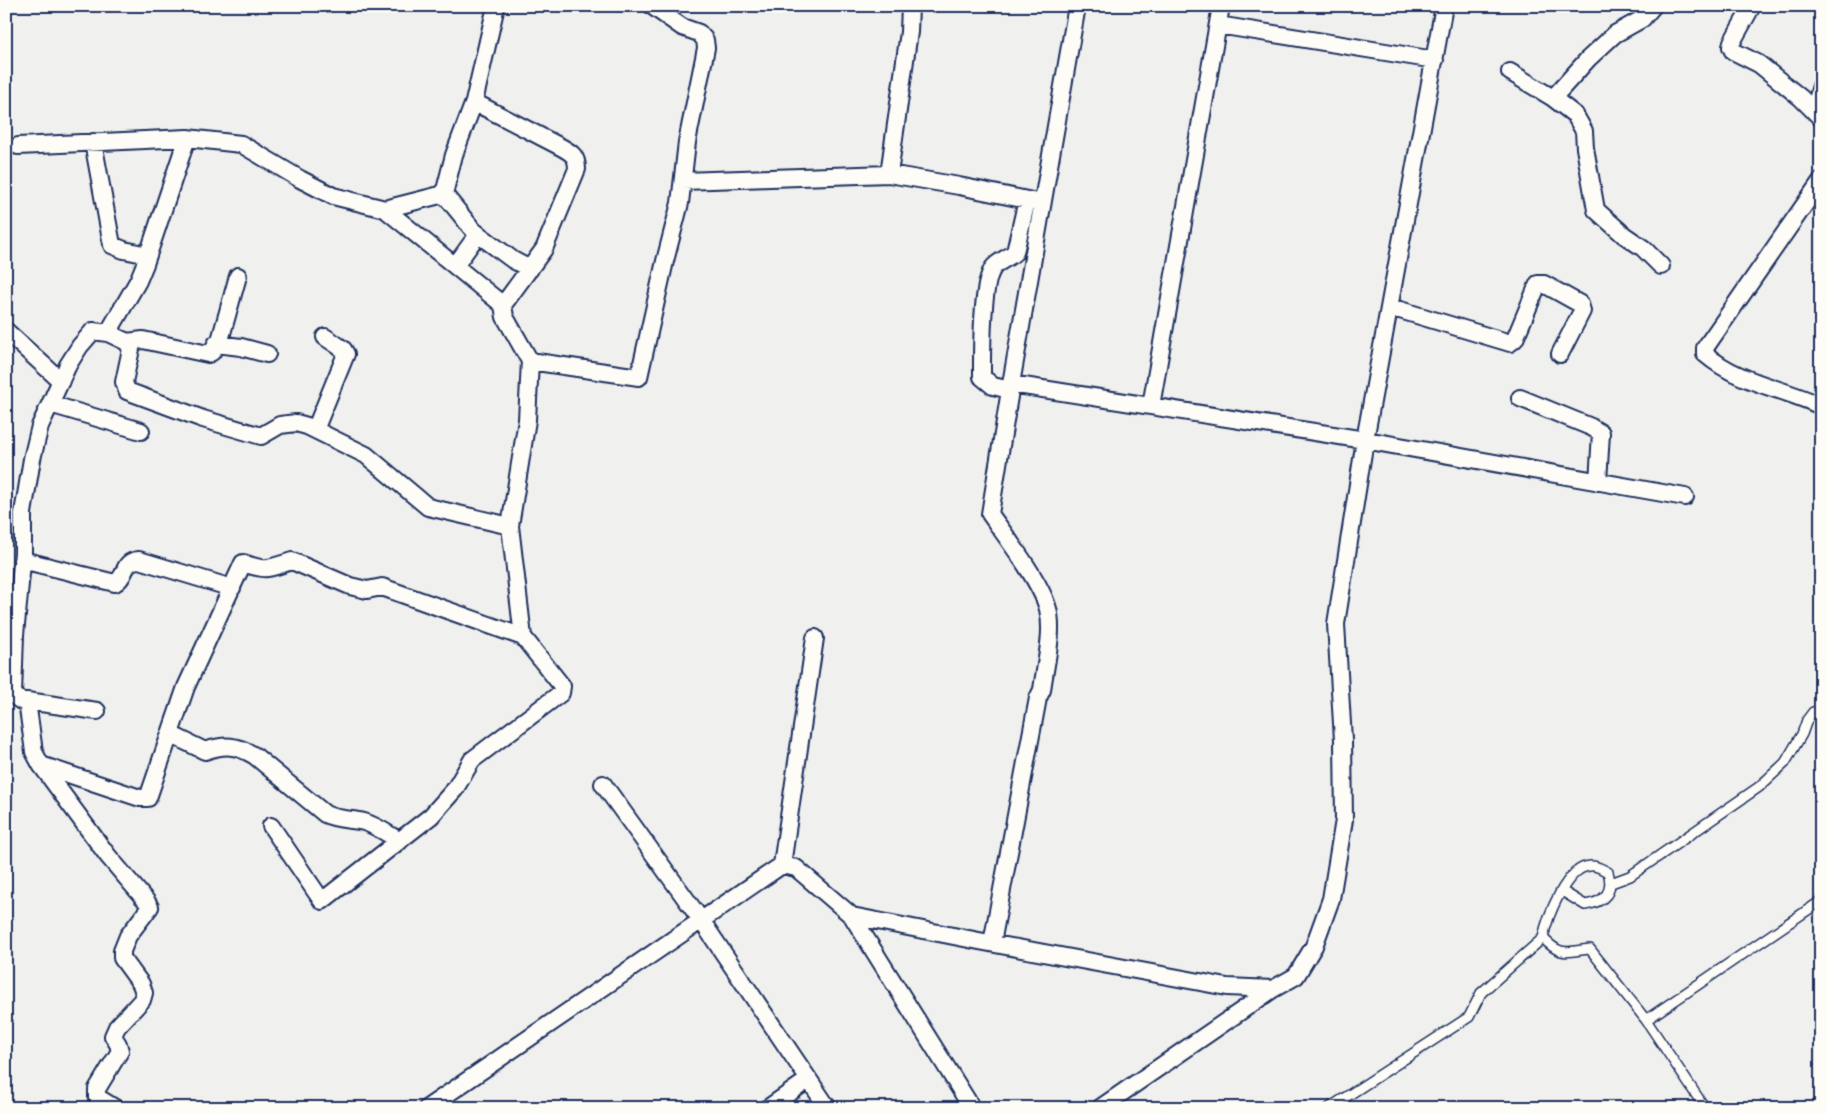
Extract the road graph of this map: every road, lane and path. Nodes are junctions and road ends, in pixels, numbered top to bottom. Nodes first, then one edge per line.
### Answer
1 (496, 6) edge
2 (652, 6) edge
3 (910, 6) edge
4 (1077, 6) edge
5 (1221, 6) edge
6 (1444, 6) edge
7 (1653, 6) edge
8 (1752, 6) edge
9 (1218, 25) junction
10 (1435, 60) junction
11 (1510, 72) dead end
12 (1821, 86) edge
13 (1553, 98) junction
14 (474, 102) junction
15 (1818, 114) edge
16 (187, 138) junction
17 (93, 142) junction
18 (18, 146) dead end
19 (889, 174) junction
20 (683, 181) junction
21 (1821, 181) edge
22 (444, 194) junction
23 (1034, 202) junction
24 (385, 209) junction
25 (478, 234) junction
26 (148, 255) junction
27 (455, 266) junction
28 (1662, 266) dead end
29 (530, 269) junction
30 (238, 276) dead end
31 (502, 305) junction
32 (1390, 308) junction
33 (6, 331) edge
34 (108, 334) junction
35 (325, 337) dead end
36 (127, 342) junction
37 (219, 344) junction
38 (267, 354) dead end
39 (1560, 354) dead end
40 (530, 361) junction
41 (60, 381) junction
42 (1010, 387) junction
43 (1520, 398) dead end
44 (50, 404) junction
45 (1151, 406) junction
46 (1821, 406) edge
47 (315, 430) junction
48 (141, 431) dead end
49 (1365, 440) junction
50 (1598, 482) junction
51 (1685, 497) dead end
52 (510, 526) junction
53 (22, 560) junction
54 (232, 588) junction
55 (11, 627) edge
56 (523, 637) junction
57 (814, 638) dead end
58 (27, 701) junction
59 (1821, 710) edge
60 (97, 711) dead end
61 (170, 734) junction
62 (41, 765) junction
63 (603, 784) dead end
64 (271, 826) dead end
65 (400, 841) junction
66 (782, 865) junction
67 (1611, 884) junction
68 (1562, 891) junction
69 (1821, 902) edge
70 (852, 916) junction
71 (701, 920) junction
72 (1543, 938) junction
73 (992, 944) junction
74 (1273, 988) junction
75 (1646, 1020) junction
76 (808, 1080) junction
77 (115, 1108) edge
78 (427, 1108) edge
79 (768, 1108) edge
80 (828, 1108) edge
81 (972, 1108) edge
82 (1100, 1108) edge
83 (1329, 1108) edge
84 (1705, 1108) edge

1 - 14 street
2 - 20 street
3 - 19 street
4 - 23 street
5 - 9 street
6 - 10 street
7 - 13 street
8 - 15 street
9 - 10 street
9 - 45 street
10 - 32 street
11 - 13 street
12 - 15 street
13 - 28 street
14 - 22 street
14 - 29 street
16 - 17 street
16 - 24 street
16 - 26 street
17 - 18 street
17 - 26 street
19 - 20 street
19 - 23 street
20 - 40 street
21 - 46 street
22 - 24 street
22 - 25 street
23 - 42 street
23 - 42 street
24 - 27 street
25 - 27 street
25 - 29 street
26 - 34 street
27 - 31 street
29 - 31 street
30 - 37 street
31 - 40 street
32 - 39 street
32 - 49 street
33 - 41 street
34 - 36 street
34 - 41 street
35 - 47 street
36 - 37 street
36 - 47 street
37 - 38 street
40 - 52 street
41 - 44 street
42 - 45 street
42 - 73 street
43 - 50 street
44 - 48 street
44 - 53 street
45 - 49 street
47 - 52 street
49 - 50 street
49 - 74 street
50 - 51 street
52 - 56 street
53 - 54 street
53 - 55 street
54 - 56 street
54 - 61 street
55 - 58 street
56 - 65 street
57 - 66 street
58 - 60 street
58 - 62 street
59 - 67 lane
61 - 62 street
61 - 65 street
62 - 77 street
63 - 71 street
64 - 65 street
66 - 70 street
66 - 71 street
67 - 68 lane
67 - 68 lane
68 - 72 lane
69 - 75 lane
70 - 73 street
70 - 81 street
71 - 76 street
71 - 78 street
72 - 75 lane
72 - 83 lane
73 - 74 street
74 - 82 street
75 - 84 lane
76 - 79 street
76 - 80 street

